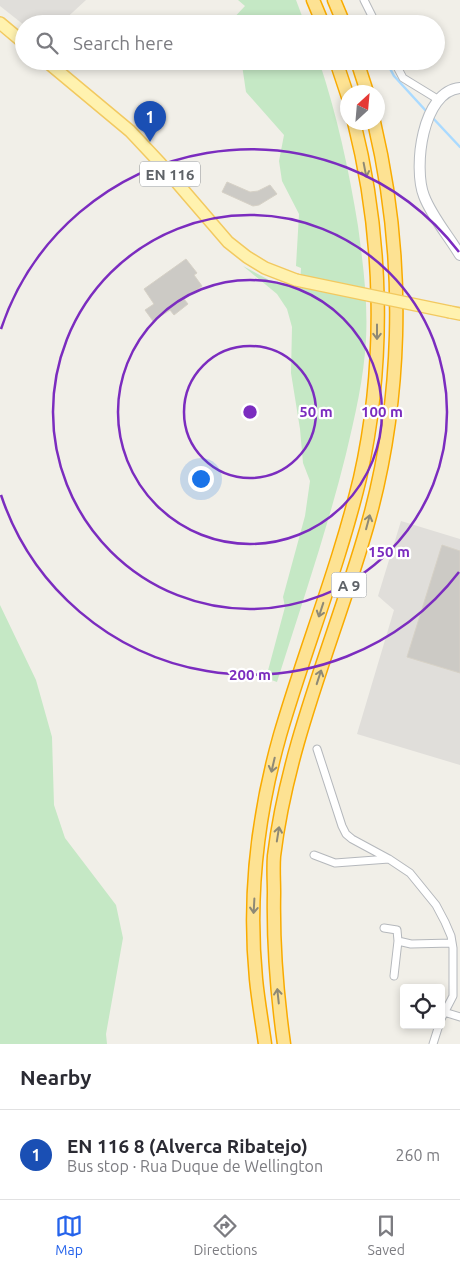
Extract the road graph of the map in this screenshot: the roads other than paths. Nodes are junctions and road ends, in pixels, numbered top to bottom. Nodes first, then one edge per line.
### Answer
1 (313, 0) edge
2 (334, 0) edge
3 (364, 0) edge
4 (319, 15) edge
5 (340, 15) edge
6 (372, 15) edge
7 (0, 23) edge
8 (15, 36) edge
9 (57, 70) edge
10 (339, 70) edge
11 (360, 70) edge
12 (399, 70) edge
13 (344, 85) edge
14 (364, 85) edge
15 (460, 88) edge
16 (439, 100) junction
17 (356, 130) edge
18 (376, 130) edge
19 (460, 254) edge
20 (455, 313) edge
21 (317, 749) dead end
22 (314, 855) dead end
23 (389, 859) junction
24 (384, 928) dead end
25 (398, 941) junction
26 (452, 943) junction
27 (394, 976) dead end
28 (445, 1011) edge
29 (445, 1015) edge
30 (460, 1017) edge
31 (438, 1029) edge
32 (265, 1044) edge
33 (284, 1044) edge
34 (433, 1044) edge

1 - 4 highway
2 - 5 highway
3 - 6 street
7 - 8 main road
9 - 20 main road, EN 116, bridge
10 - 13 highway
11 - 14 highway
12 - 16 street
15 - 16 street
16 - 19 street
17 -> 32 highway, A 9
33 -> 18 highway, A 9
21 - 23 street
22 - 23 street
23 - 26 street
24 - 25 street
25 - 26 street
25 - 27 street
26 - 28 street
29 - 30 street
31 - 34 street

